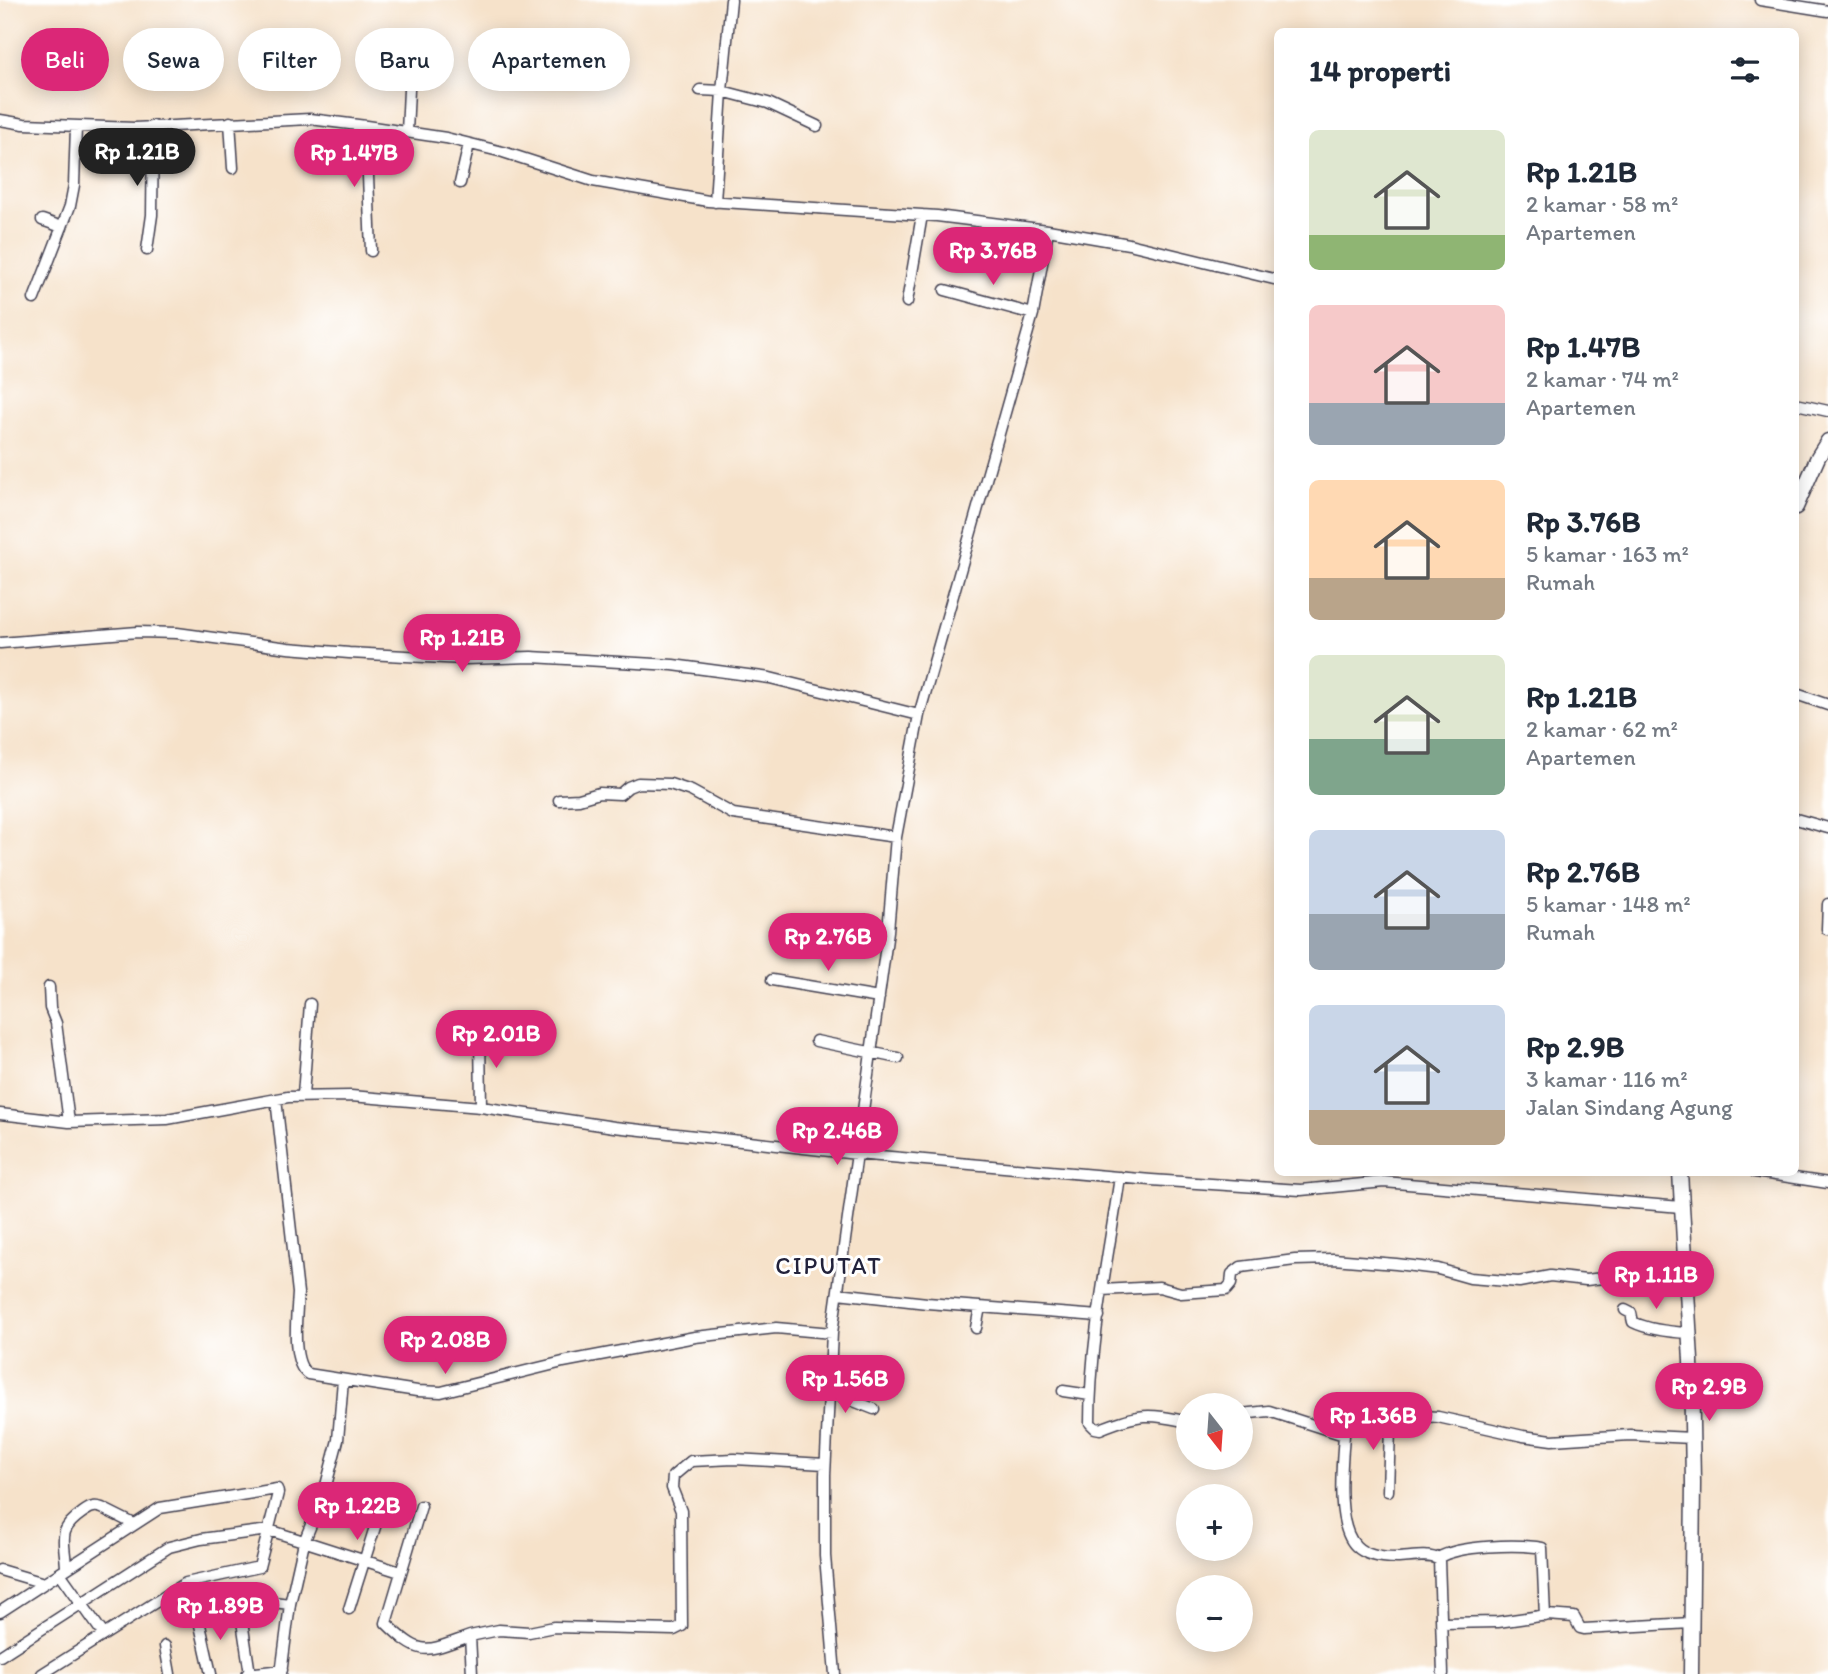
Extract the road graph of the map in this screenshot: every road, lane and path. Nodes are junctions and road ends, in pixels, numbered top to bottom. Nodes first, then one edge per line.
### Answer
1 (731, 0) edge
2 (1760, 0) edge
3 (1828, 11) edge
4 (700, 90) dead end
5 (409, 91) edge
6 (722, 91) junction
7 (0, 120) edge
8 (230, 122) junction
9 (153, 126) junction
10 (366, 126) junction
11 (817, 126) dead end
12 (76, 127) junction
13 (407, 132) junction
14 (469, 144) junction
15 (233, 168) dead end
16 (460, 183) dead end
17 (715, 201) junction
18 (922, 215) junction
19 (42, 220) dead end
20 (62, 227) junction
21 (1048, 230) junction
22 (147, 250) dead end
23 (371, 251) dead end
24 (1274, 279) edge
25 (945, 290) dead end
26 (34, 299) dead end
27 (906, 302) dead end
28 (1033, 314) junction
29 (1799, 405) edge
30 (1828, 411) edge
31 (1826, 449) edge
32 (1799, 501) edge
33 (0, 643) edge
34 (1799, 695) edge
35 (1828, 705) edge
36 (919, 715) junction
37 (559, 800) dead end
38 (1799, 820) edge
39 (1828, 828) edge
40 (896, 837) junction
41 (1828, 905) edge
42 (821, 921) dead end
43 (1827, 929) edge
44 (888, 931) junction
45 (772, 980) dead end
46 (49, 987) dead end
47 (879, 998) junction
48 (310, 1004) dead end
49 (480, 1034) dead end
50 (816, 1041) dead end
51 (871, 1051) junction
52 (898, 1058) dead end
53 (303, 1095) junction
54 (276, 1099) junction
55 (481, 1107) junction
56 (0, 1114) edge
57 (69, 1122) junction
58 (857, 1154) junction
59 (1680, 1176) edge
60 (1782, 1176) edge
61 (1120, 1177) junction
62 (1828, 1183) edge
63 (1681, 1207) junction
64 (1685, 1268) junction
65 (1102, 1290) junction
66 (838, 1293) junction
67 (980, 1307) junction
68 (1625, 1310) dead end
69 (1099, 1316) junction
70 (976, 1328) dead end
71 (832, 1333) junction
72 (1689, 1334) junction
73 (343, 1380) junction
74 (828, 1391) junction
75 (1063, 1391) dead end
76 (1090, 1395) junction
77 (874, 1409) dead end
78 (1253, 1413) edge
79 (1388, 1414) junction
80 (1176, 1420) edge
81 (1343, 1435) junction
82 (1692, 1438) junction
83 (825, 1469) junction
84 (1388, 1491) dead end
85 (382, 1505) dead end
86 (421, 1506) dead end
87 (134, 1524) junction
88 (269, 1530) junction
89 (304, 1542) junction
90 (1438, 1558) junction
91 (364, 1561) junction
92 (0, 1570) edge
93 (63, 1570) junction
94 (400, 1572) junction
95 (44, 1583) junction
96 (82, 1603) junction
97 (290, 1604) junction
98 (349, 1609) dead end
99 (0, 1612) edge
100 (198, 1616) dead end
101 (1545, 1616) junction
102 (1443, 1623) junction
103 (1691, 1623) junction
104 (104, 1635) junction
105 (470, 1636) junction
106 (165, 1646) dead end
107 (0, 1656) edge
108 (281, 1672) edge
109 (43, 1674) edge
110 (170, 1674) edge
111 (211, 1674) edge
112 (248, 1674) edge
113 (472, 1674) edge
114 (835, 1674) edge
115 (1443, 1674) edge
116 (1691, 1674) edge

1 - 6 street
2 - 3 street
4 - 6 street
5 - 13 street
6 - 11 street
6 - 17 street
7 - 12 street
8 - 9 street
8 - 10 street
8 - 15 street
9 - 12 street
9 - 22 street
10 - 13 street
10 - 23 street
12 - 20 street
13 - 14 street
14 - 16 street
14 - 17 street
17 - 18 street
18 - 21 street
18 - 27 street
19 - 20 street
20 - 26 street
21 - 24 street
21 - 28 street
25 - 28 street
28 - 36 street
29 - 30 street
31 - 32 main road
33 - 36 street
34 - 35 street
36 - 40 street
37 - 40 street
38 - 39 street
40 - 44 street
41 - 43 street
42 - 44 street
44 - 47 street
45 - 47 street
46 - 57 street
47 - 51 street
48 - 53 street
49 - 55 street
50 - 51 street
51 - 52 street
51 - 58 street
53 - 54 street
53 - 55 street
54 - 57 street
54 - 73 street
55 - 58 street
56 - 57 street
58 - 61 street
58 - 66 street
59 - 63 main road
60 - 62 street
61 - 63 street
61 - 65 street
63 - 64 main road
64 - 65 street
64 - 72 main road
65 - 69 street
66 - 67 street
66 - 71 street
67 - 69 street
67 - 70 street
68 - 72 street
69 - 76 street
71 - 73 street
71 - 74 street
72 - 82 main road
73 - 89 street
74 - 77 street
74 - 83 street
75 - 76 street
76 - 80 street
78 - 81 street
79 - 81 street
79 - 82 street
79 - 84 street
81 - 90 street
82 - 103 main road
83 - 105 street
83 - 114 street
85 - 91 street
86 - 94 street
87 - 88 street
87 - 93 street
87 - 93 street
88 - 89 street
88 - 96 street
88 - 104 street
89 - 91 street
89 - 97 street
90 - 101 street
90 - 102 street
91 - 94 street
91 - 98 street
92 - 95 street
93 - 95 street
93 - 96 street
94 - 105 street
95 - 99 street
96 - 104 street
96 - 107 street
97 - 108 street
97 - 112 street
100 - 111 street
101 - 102 street
101 - 103 street
102 - 115 street
103 - 116 main road
104 - 109 street
105 - 113 street
106 - 110 street
108 - 112 street

